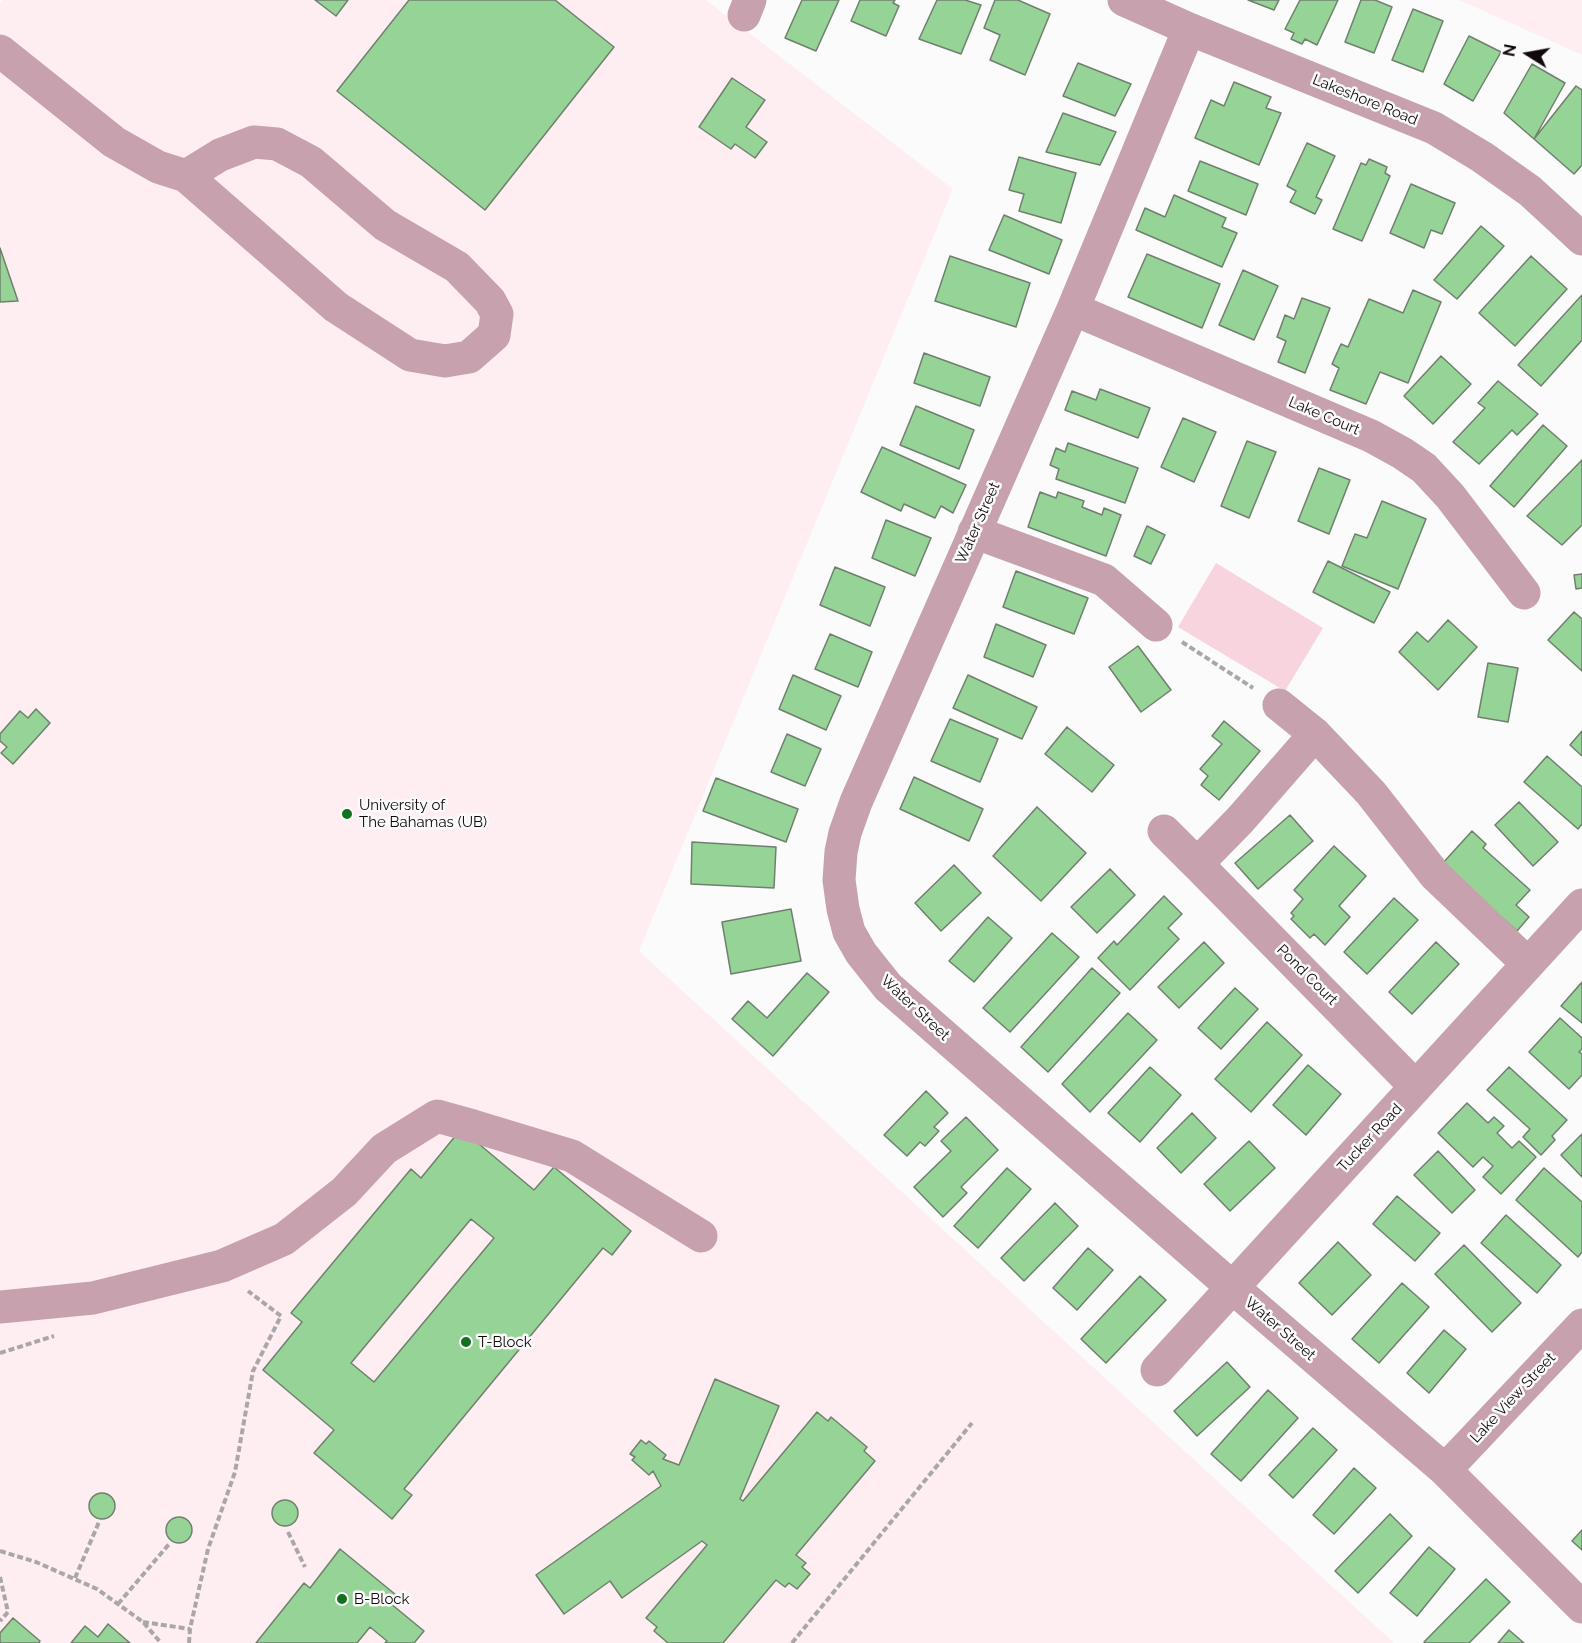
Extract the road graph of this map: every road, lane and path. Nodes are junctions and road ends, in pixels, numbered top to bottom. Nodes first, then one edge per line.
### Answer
1 (1124, 0) edge
2 (1189, 29) junction
3 (0, 51) edge
4 (186, 176) junction
5 (1582, 239) edge
6 (1073, 309) junction
7 (974, 532) junction
8 (1524, 592) dead end
9 (1156, 625) joint
10 (1279, 705) joint
11 (1315, 734) junction
12 (1164, 831) dead end
13 (1197, 864) junction
14 (1582, 905) edge
15 (1528, 964) junction
16 (1416, 1087) junction
17 (701, 1236) dead end
18 (240, 1285) dead end
19 (1232, 1287) junction
20 (0, 1307) edge
21 (1582, 1325) edge
22 (59, 1335) dead end
23 (0, 1353) edge
24 (1157, 1370) dead end
25 (972, 1423) dead end
26 (1445, 1470) junction
27 (99, 1522) dead end
28 (288, 1532) dead end
29 (170, 1543) dead end
30 (0, 1551) edge
31 (305, 1567) dead end
32 (0, 1577) edge
33 (75, 1578) junction
34 (118, 1604) junction
35 (1582, 1607) edge
36 (0, 1621) edge
37 (143, 1622) junction
38 (190, 1629) junction
39 (161, 1643) edge
40 (189, 1643) edge
41 (792, 1643) edge

1 - 2 street, Lakeshore Road
2 - 5 street, Lakeshore Road
2 - 6 street, Water Street
3 - 4 street
4 - 4 street
6 - 7 street, Water Street
6 - 8 street, Lake Court
7 - 9 street
7 - 19 street, Water Street
9 - 10 path
10 - 11 street
11 - 13 street
11 - 15 street
12 - 13 street, Pond Court
13 - 16 street, Pond Court
14 - 15 street, Tucker Road
15 - 16 street, Tucker Road
16 - 19 street, Tucker Road
17 - 20 street
18 - 38 path
19 - 24 street, Tucker Road
19 - 26 street, Water Street
21 - 26 street, Lake View Street
22 - 23 path
25 - 41 path
26 - 35 street, Water Street
27 - 33 path
28 - 31 path
29 - 34 path
30 - 33 path
32 - 36 path
33 - 34 path
34 - 37 path
37 - 38 path
37 - 39 path
38 - 40 path

